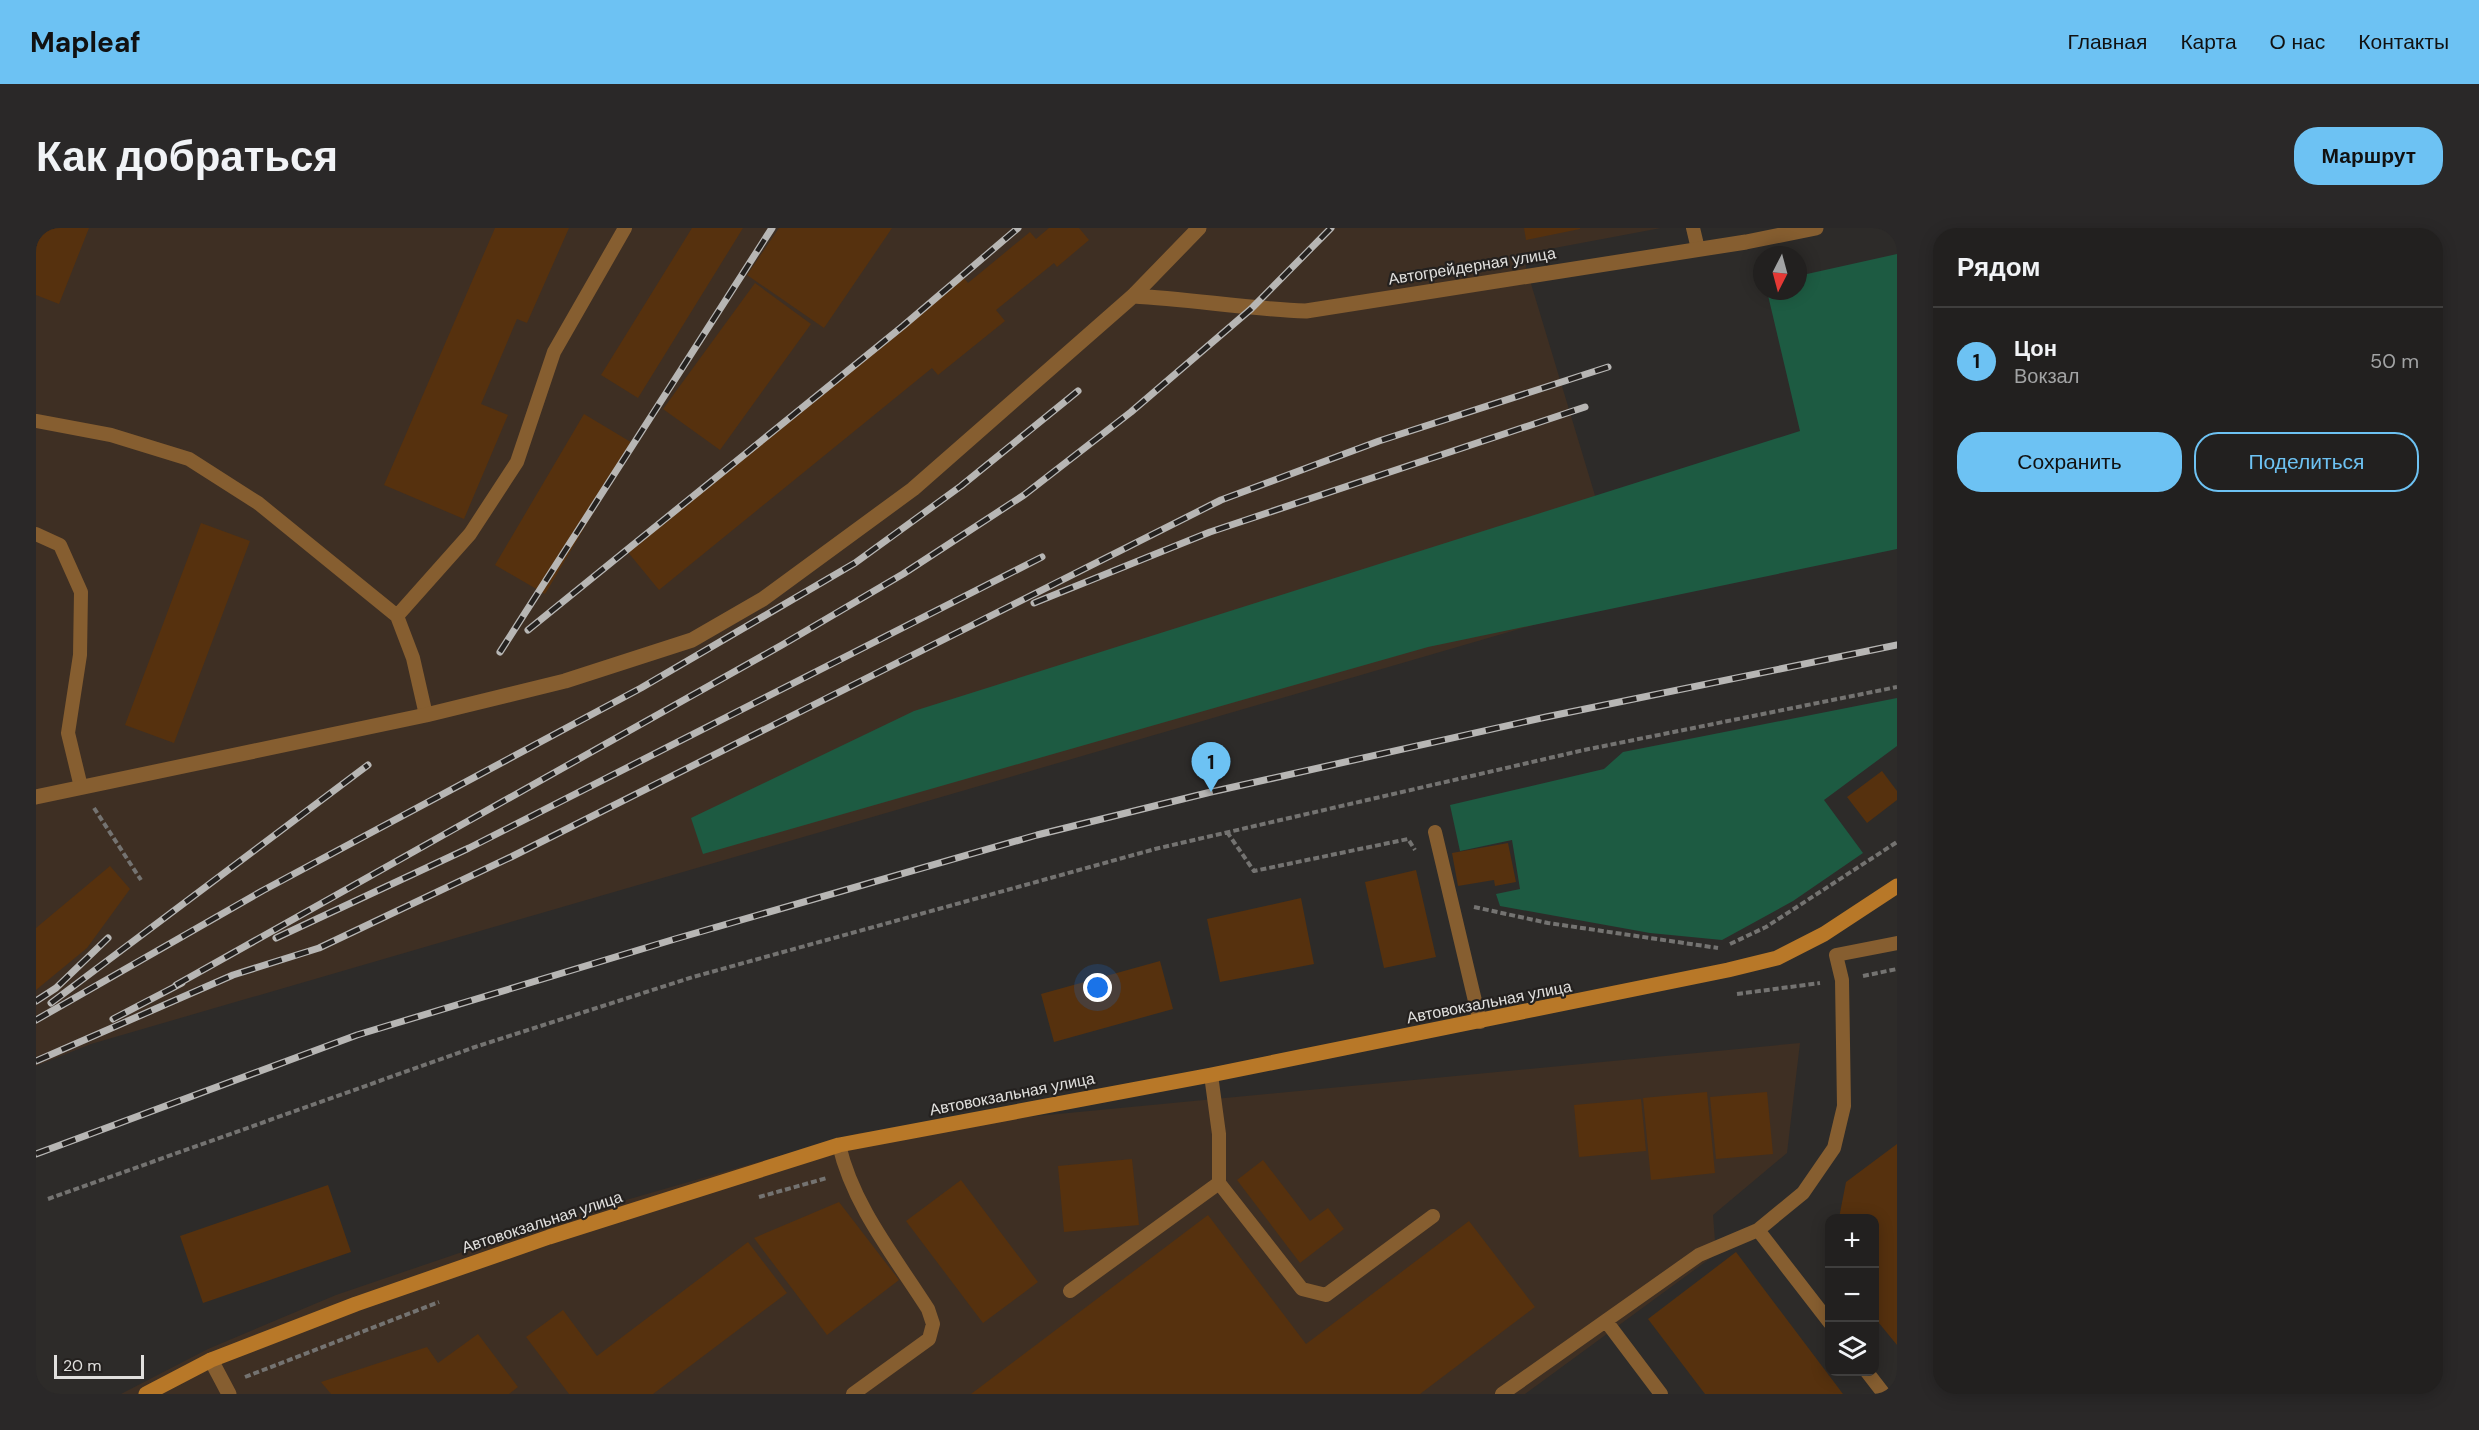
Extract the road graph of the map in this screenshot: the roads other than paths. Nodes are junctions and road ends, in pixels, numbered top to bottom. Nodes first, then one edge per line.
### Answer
1 (625, 228) edge
2 (1199, 228) edge
3 (1693, 228) edge
4 (1816, 228) edge
5 (1698, 249) junction
6 (1133, 296) junction
7 (36, 421) edge
8 (36, 534) edge
9 (397, 616) junction
10 (426, 715) junction
11 (81, 787) junction
12 (36, 797) edge
13 (1435, 832) dead end
14 (1897, 886) edge
15 (1824, 934) junction
16 (1897, 943) edge
17 (1836, 955) junction
18 (1480, 1022) junction
19 (1211, 1075) junction
20 (839, 1145) junction
21 (1219, 1183) junction
22 (1433, 1216) dead end
23 (1758, 1230) junction
24 (1070, 1291) dead end
25 (1606, 1321) junction
26 (1829, 1322) edge
27 (211, 1360) junction
28 (1871, 1376) edge
29 (226, 1390) edge
30 (146, 1394) edge
31 (854, 1394) edge
32 (1502, 1394) edge
33 (1661, 1394) edge
34 (1884, 1394) edge

1 - 9 lane
2 - 6 street
3 - 5 lane
4 - 5 street, Автогрейдерная улица
5 - 6 street, Автогрейдерная улица
6 - 10 street
7 - 9 lane
8 - 11 lane
9 - 10 lane
10 - 11 street
11 - 12 street
13 - 18 lane
14 - 15 street, Автовокзальная улица
15 - 17 lane
15 - 18 street, Автовокзальная улица
16 - 17 lane
17 - 23 lane
18 - 19 street, Автовокзальная улица
19 - 20 street, Автовокзальная улица
19 - 21 lane
20 - 27 street, Автовокзальная улица
20 - 31 lane
21 - 22 lane
21 - 24 lane
23 - 25 lane
23 - 26 lane
25 - 32 lane
25 - 33 lane
27 - 29 street
27 - 30 street, Автовокзальная улица
28 - 34 lane

